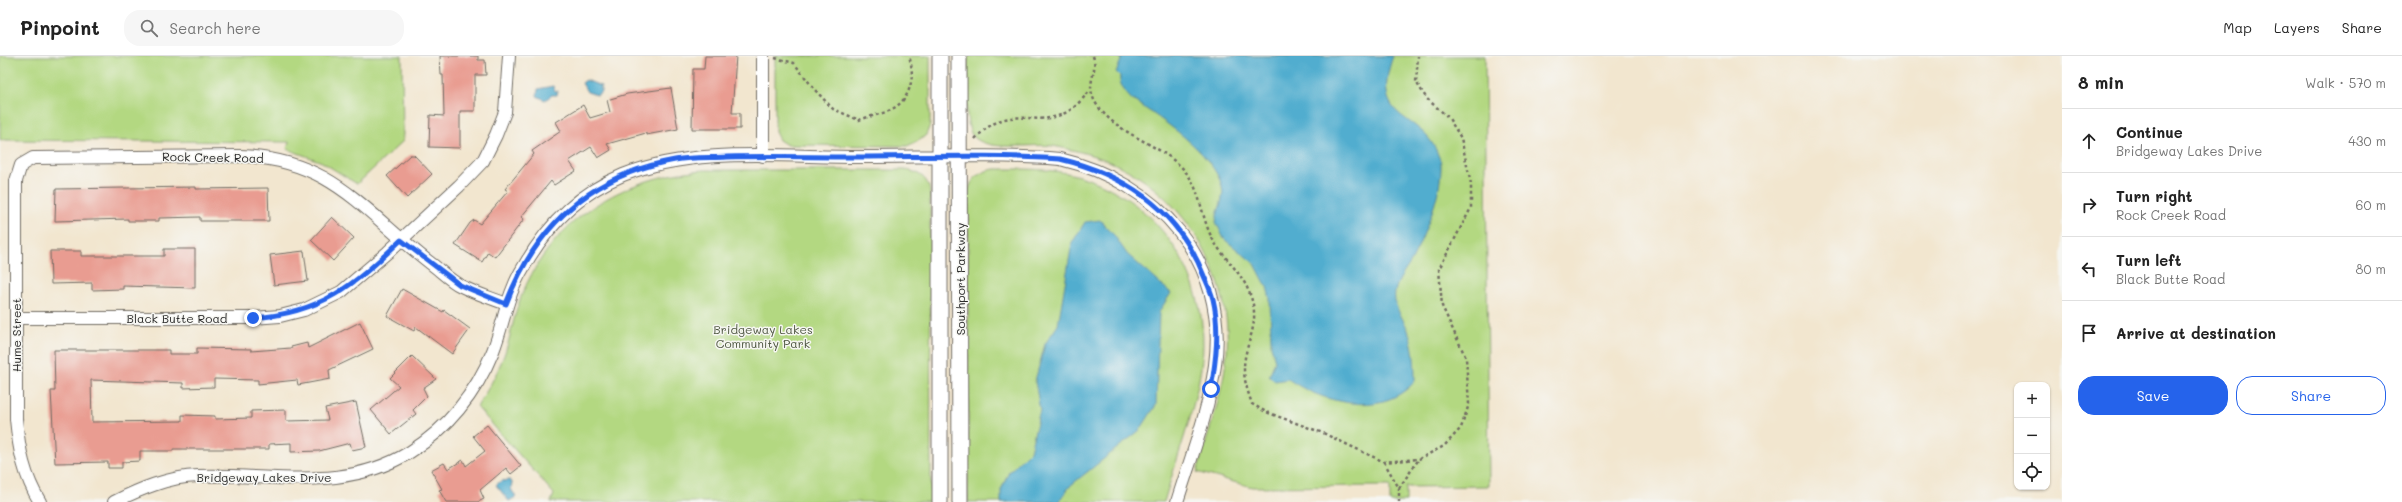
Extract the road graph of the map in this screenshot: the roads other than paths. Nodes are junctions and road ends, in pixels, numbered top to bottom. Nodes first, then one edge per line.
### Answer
1 (509, 56) edge
2 (763, 56) edge
3 (940, 56) edge
4 (959, 56) edge
5 (763, 156) junction
6 (960, 157) junction
7 (940, 158) junction
8 (21, 165) joint
9 (401, 240) junction
10 (506, 304) junction
11 (16, 318) junction
12 (40, 502) edge
13 (114, 502) edge
14 (940, 502) edge
15 (960, 502) edge
16 (1177, 502) edge

1 - 9 street, Black Butte Road
2 - 5 street
3 - 7 street, Southport Parkway
4 - 6 street, Southport Parkway
5 - 7 street, Bridgeway Lakes Drive
5 - 10 street, Bridgeway Lakes Drive
6 - 7 street, Bridgeway Lakes Drive
6 - 15 street, Southport Parkway
6 - 16 street, Bridgeway Lakes Drive
7 - 14 street, Southport Parkway
8 - 9 street, Rock Creek Road
8 - 11 street, Hume Street
9 - 10 street, Rock Creek Road
9 - 11 street, Black Butte Road
10 - 13 street, Bridgeway Lakes Drive
11 - 12 street, Hume Street

